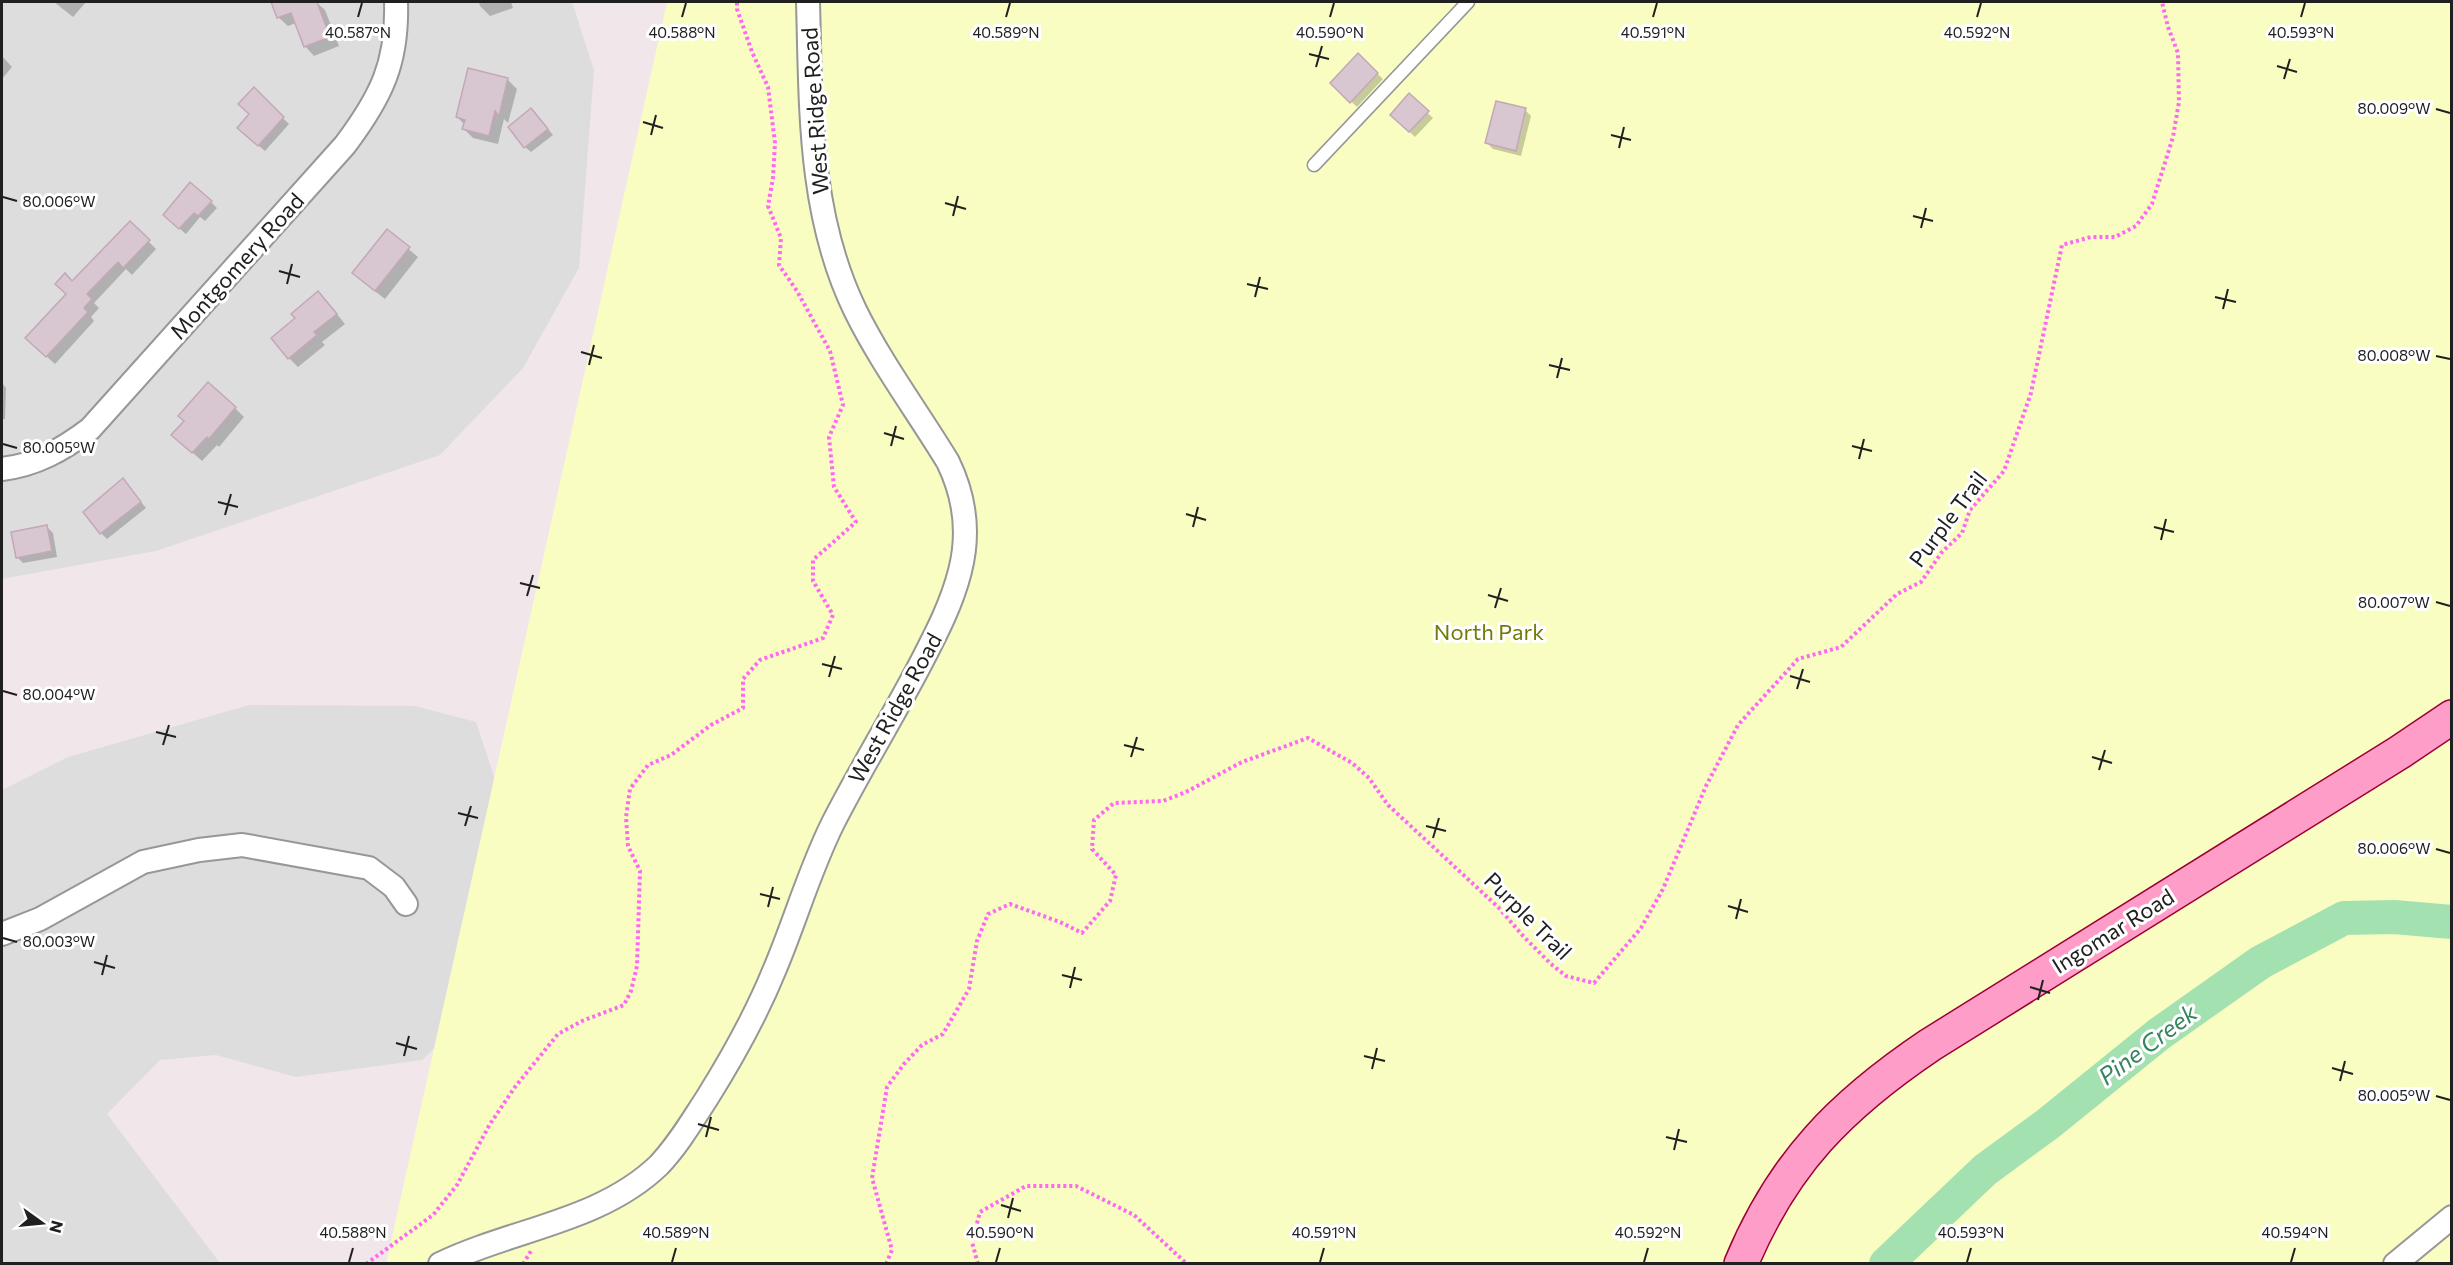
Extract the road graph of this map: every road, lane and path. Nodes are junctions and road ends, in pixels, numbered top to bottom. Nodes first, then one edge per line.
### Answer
1 (396, 2) edge
2 (737, 2) edge
3 (808, 2) edge
4 (1468, 2) edge
5 (2162, 2) edge
6 (1314, 165) dead end
7 (2, 469) edge
8 (2451, 717) edge
9 (406, 904) dead end
10 (2, 934) edge
11 (2451, 1217) edge
12 (366, 1263) edge
13 (440, 1263) edge
14 (886, 1263) edge
15 (978, 1263) edge
16 (1187, 1263) edge
17 (1741, 1263) edge
18 (2395, 1263) edge

1 - 7 street, Montgomery Road
2 - 12 path
3 - 13 street, West Ridge Road
4 - 6 lane
5 - 14 path, Purple Trail
8 - 17 main road, Ingomar Road
9 - 10 street
11 - 18 street
15 - 16 path

